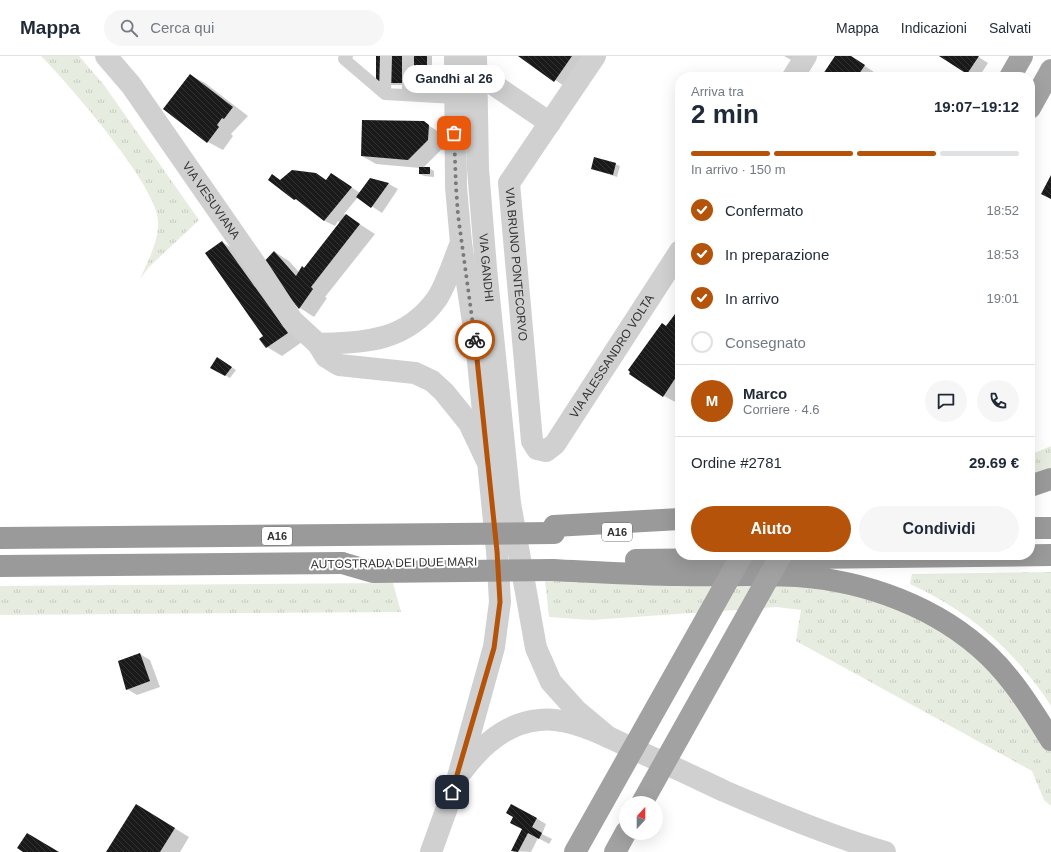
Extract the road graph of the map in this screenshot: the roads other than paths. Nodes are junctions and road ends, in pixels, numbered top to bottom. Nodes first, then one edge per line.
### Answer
1 (106, 56) edge
2 (386, 56) edge
3 (408, 56) edge
4 (455, 56) edge
5 (595, 56) edge
6 (806, 56) edge
7 (1022, 56) edge
8 (343, 57) edge
9 (475, 64) edge
10 (1051, 70) edge
11 (796, 72) edge
12 (1013, 72) edge
13 (385, 94) junction
14 (408, 94) junction
15 (454, 98) junction
16 (1035, 99) edge
17 (550, 123) junction
18 (461, 243) junction
19 (675, 259) edge
20 (318, 344) junction
21 (537, 448) joint
22 (486, 459) junction
23 (1051, 479) edge
24 (1035, 484) edge
25 (675, 519) edge
26 (1035, 528) edge
27 (1051, 528) edge
28 (554, 529) junction
29 (675, 532) edge
30 (0, 538) edge
31 (1035, 555) edge
32 (1051, 555) edge
33 (739, 560) edge
34 (777, 560) edge
35 (824, 560) edge
36 (0, 566) edge
37 (551, 566) junction
38 (608, 737) junction
39 (1051, 740) edge
40 (458, 777) junction
41 (646, 796) edge
42 (622, 840) edge
43 (851, 846) edge
44 (431, 852) edge
45 (575, 852) edge
46 (615, 852) edge
47 (885, 852) edge

1 - 20 street, VIA VESUVIANA
2 - 13 lane
3 - 14 lane
4 - 15 street, VIA GANDHI
5 - 17 street, VIA BRUNO PONTECORVO
6 - 11 street
7 - 12 highway
8 - 13 lane
9 - 17 street
9 - 38 street, VIA GANDHI
10 - 16 highway
13 - 14 lane
14 - 15 lane
15 - 18 street, VIA GANDHI
17 - 21 street, VIA BRUNO PONTECORVO
18 - 20 street
18 - 22 street, VIA GANDHI
19 - 21 street, VIA ALESSANDRO VOLTA
20 - 22 street, VIA VESUVIANA
22 - 40 street, VIA GANDHI
23 - 24 highway
25 - 28 highway
26 - 27 highway
28 - 29 highway, A16
28 - 30 highway, A16, bridge
31 - 32 highway
33 - 45 highway, bridge
34 - 41 highway, bridge
35 - 37 highway
36 - 37 highway, AUTOSTRADA DEI DUE MARI, bridge
37 - 39 highway
38 - 40 street
38 - 43 street
40 - 44 street
42 - 46 highway
43 - 47 street

